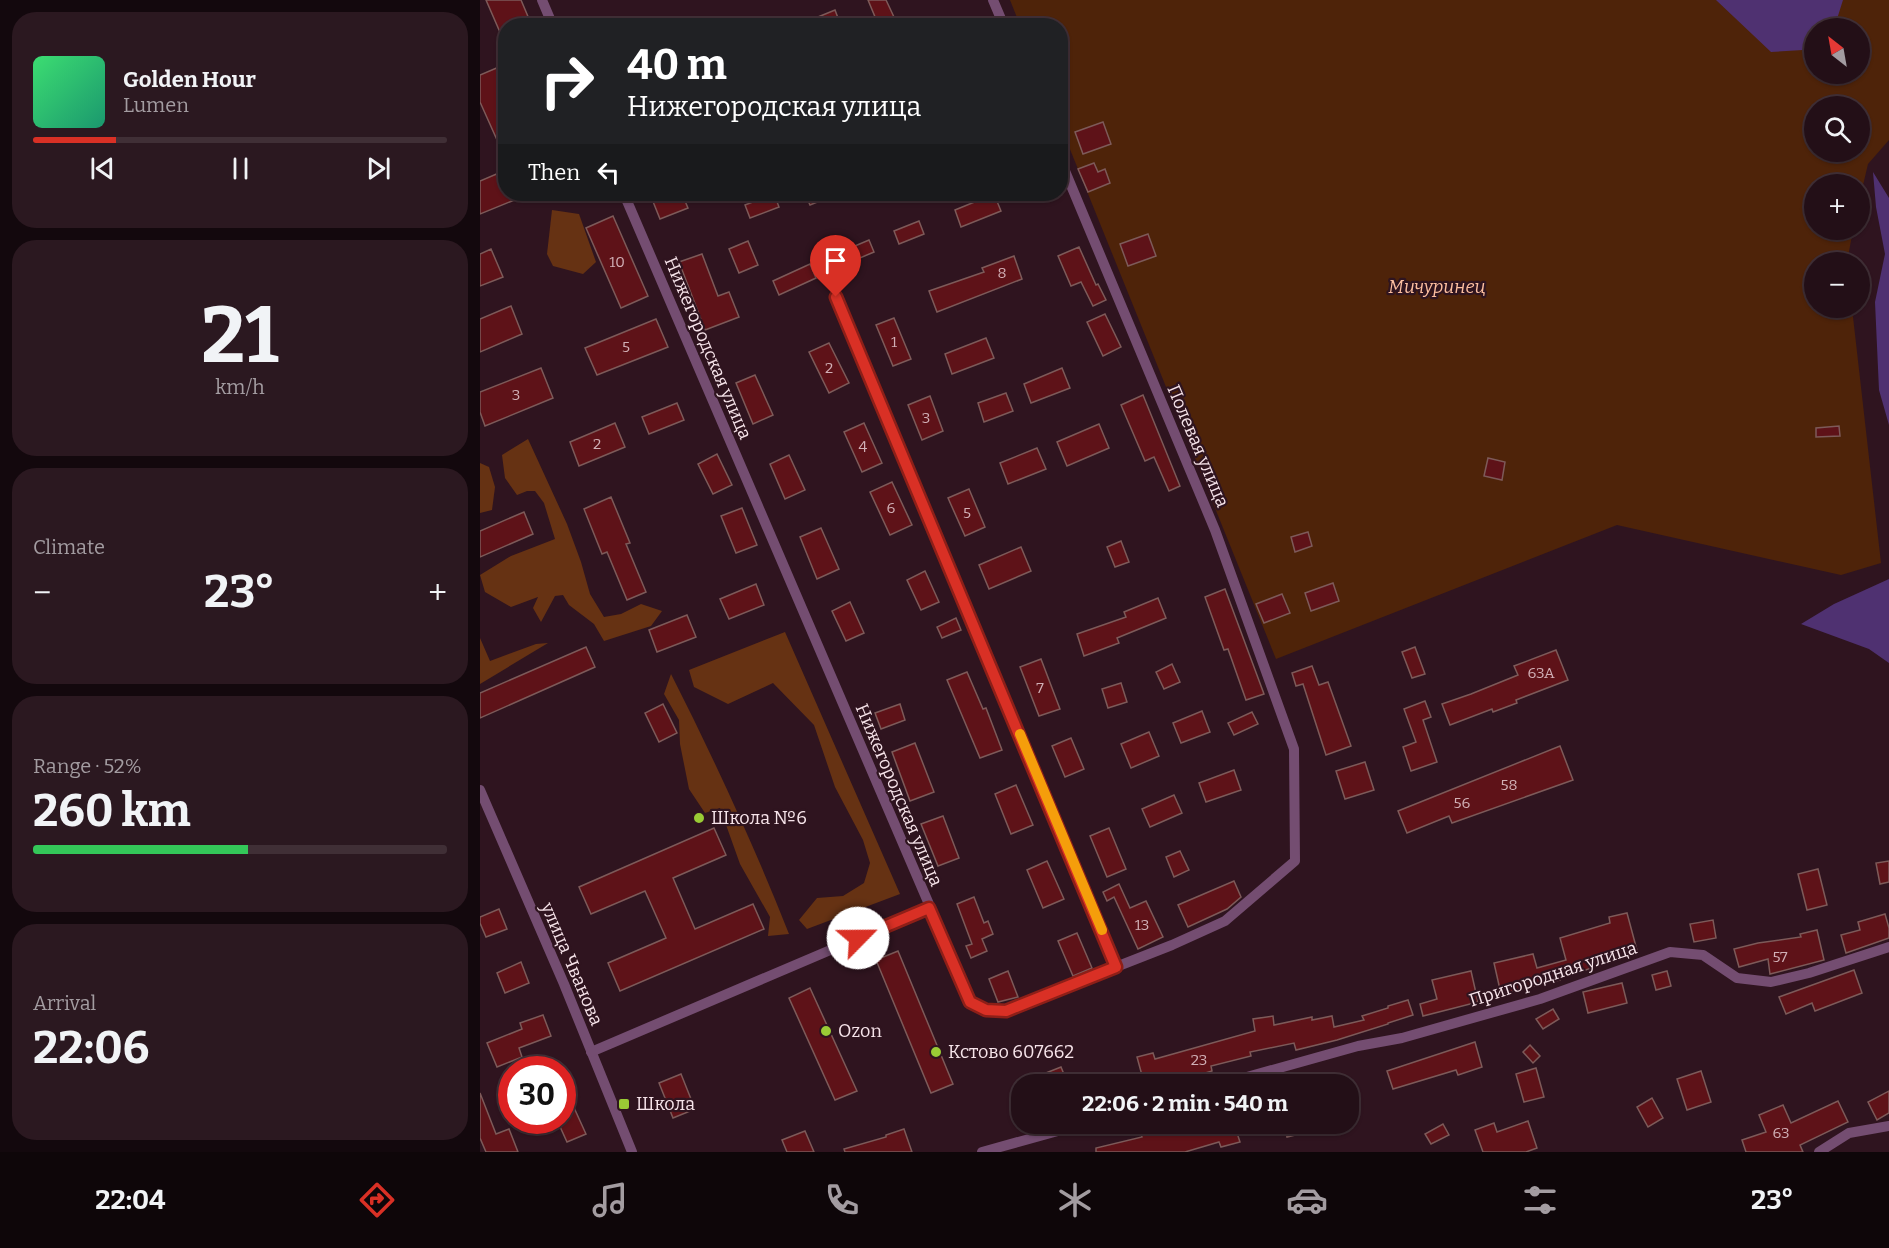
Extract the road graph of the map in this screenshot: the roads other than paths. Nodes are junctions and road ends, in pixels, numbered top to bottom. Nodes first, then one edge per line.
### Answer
1 (542, 0) edge
2 (993, 0) edge
3 (550, 18) edge
4 (1001, 18) edge
5 (1068, 178) edge
6 (627, 201) edge
7 (836, 297) dead end
8 (1294, 750) joint
9 (480, 790) edge
10 (929, 908) junction
11 (1889, 947) edge
12 (1116, 967) junction
13 (591, 1052) junction
14 (1258, 1074) edge
15 (1889, 1126) edge
16 (1047, 1134) edge
17 (632, 1152) edge
18 (982, 1152) edge
19 (1819, 1152) edge

1 - 3 street
2 - 4 street
5 - 8 street, Полевая улица
6 - 10 street, Нижегородская улица
7 - 12 street
8 - 12 street, Нижегородская улица
9 - 13 street, улица Чванова
10 - 12 street, Нижегородская улица
10 - 13 street
11 - 14 street, Пригородная улица
13 - 17 street, улица Чванова
15 - 19 street
16 - 18 street

